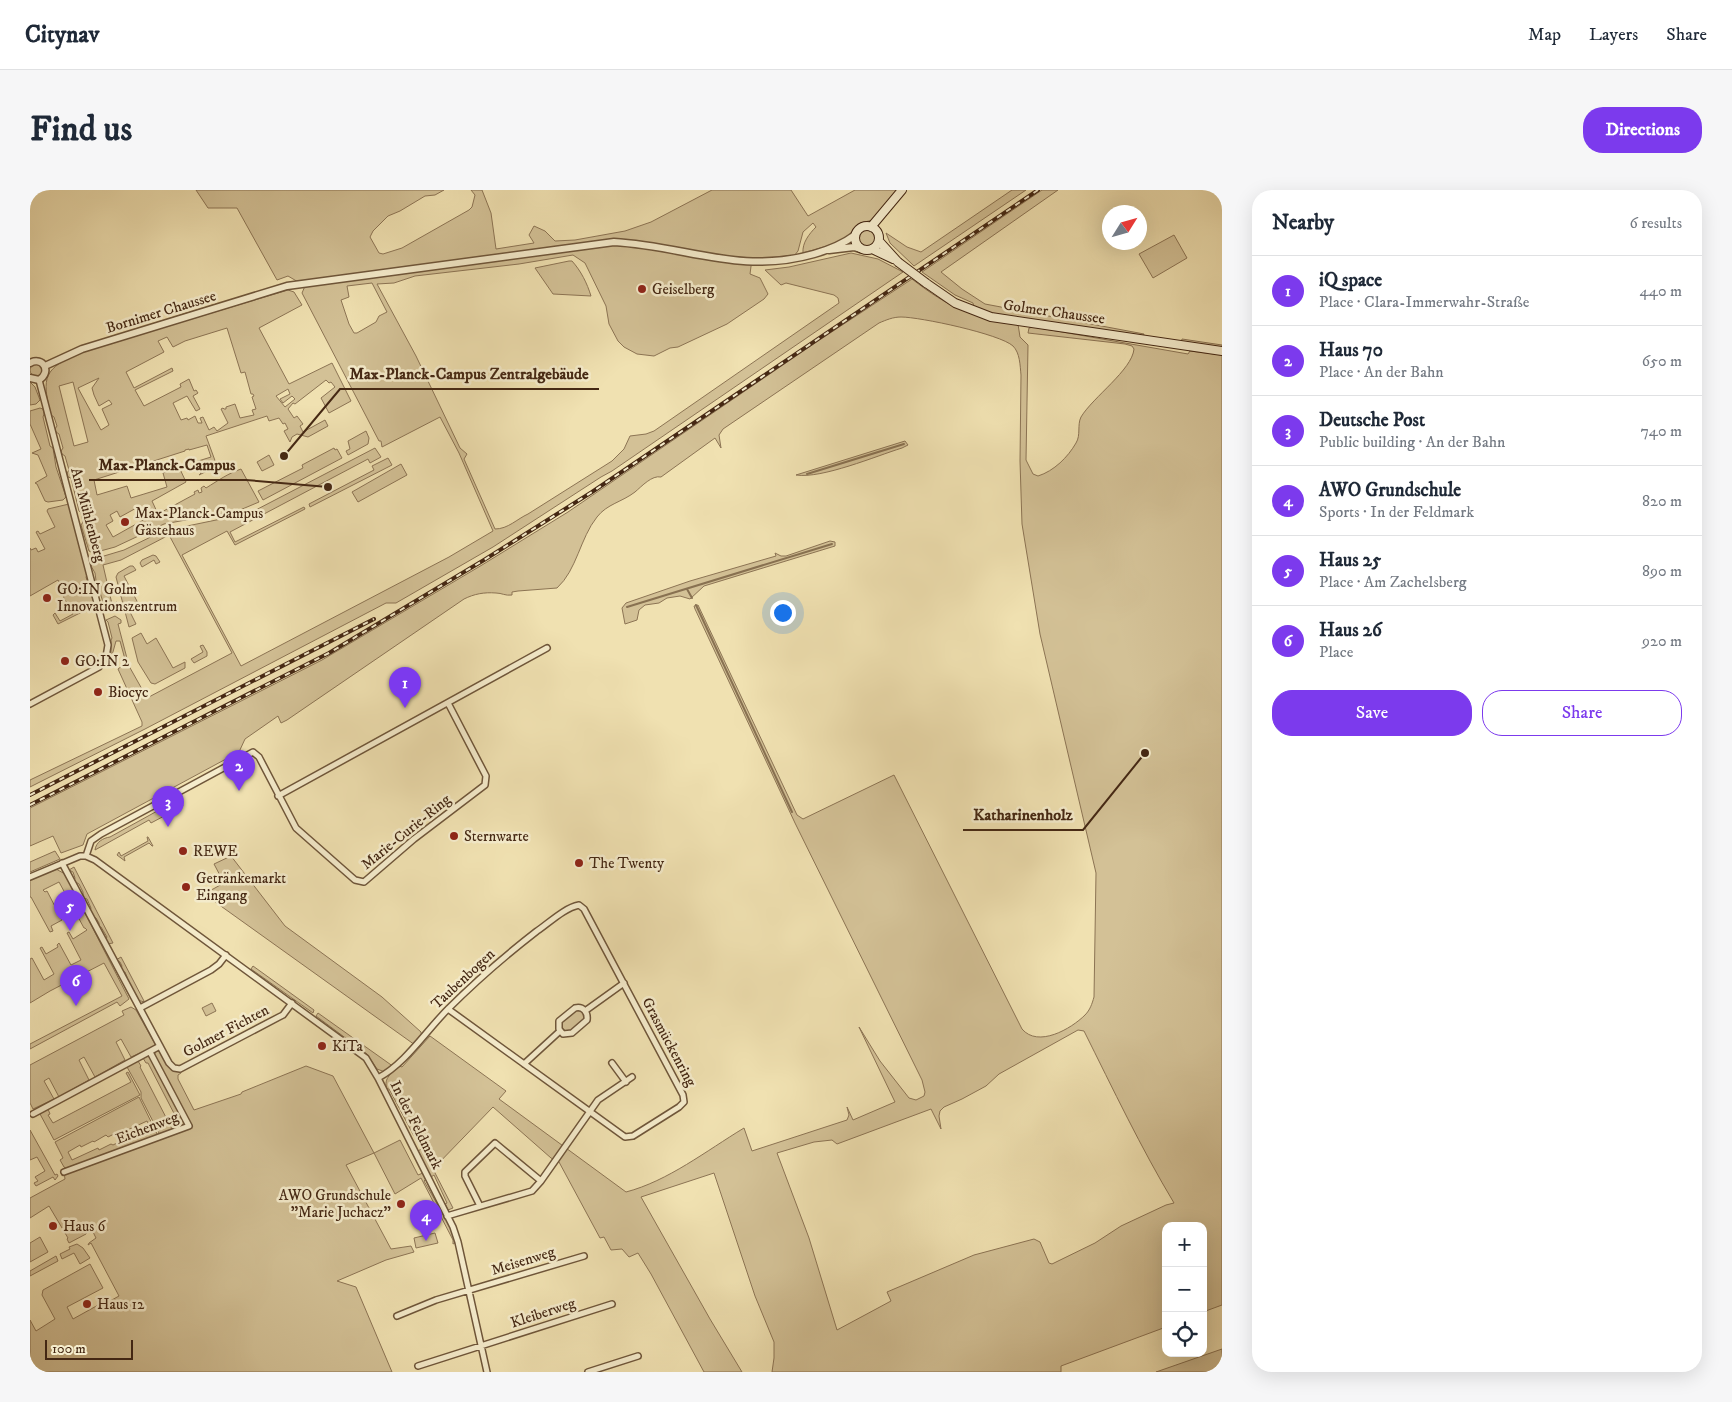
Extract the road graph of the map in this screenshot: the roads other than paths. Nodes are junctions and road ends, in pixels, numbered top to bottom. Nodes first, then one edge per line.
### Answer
1 (902, 190) edge
2 (874, 229) junction
3 (855, 235) junction
4 (879, 241) junction
5 (860, 249) junction
6 (872, 249) junction
7 (828, 250) junction
8 (898, 262) junction
9 (1222, 351) edge
10 (30, 362) edge
11 (45, 366) junction
12 (30, 378) edge
13 (39, 380) junction
14 (547, 648) dead end
15 (448, 703) junction
16 (30, 704) edge
17 (278, 796) junction
18 (86, 856) junction
19 (62, 863) junction
20 (30, 877) edge
21 (573, 906) joint
22 (226, 955) junction
23 (624, 983) junction
24 (292, 1003) junction
25 (140, 1008) junction
26 (448, 1009) junction
27 (585, 1010) junction
28 (560, 1031) junction
29 (160, 1046) junction
30 (150, 1052) junction
31 (612, 1063) dead end
32 (524, 1064) junction
33 (632, 1077) dead end
34 (378, 1078) junction
35 (626, 1082) junction
36 (590, 1112) junction
37 (33, 1114) dead end
38 (64, 1172) dead end
39 (541, 1181) junction
40 (480, 1206) junction
41 (447, 1216) junction
42 (584, 1256) dead end
43 (469, 1291) junction
44 (612, 1304) dead end
45 (397, 1316) dead end
46 (482, 1346) junction
47 (638, 1356) dead end
48 (418, 1366) dead end
49 (487, 1372) edge
50 (588, 1372) edge

1 - 2 main road
2 - 3 main road
2 - 4 main road
3 - 5 main road
3 - 7 street
4 - 6 main road
4 - 8 main road, Golmer Chaussee
5 - 6 main road
5 - 7 street
6 - 8 main road, Golmer Chaussee
7 - 11 street, Bornimer Chaussee
8 - 9 main road, Golmer Chaussee, bridge
10 - 11 street
11 - 13 street
12 - 13 street
13 - 16 street, Am Mühlenberg
14 - 15 street
15 - 17 street
15 - 17 street, Marie-Curie-Ring
17 - 18 street, Marie-Curie-Ring
18 - 19 street
18 - 22 street, In der Feldmark
19 - 20 street
19 - 25 street, Golmer Fichten
21 - 23 street, Grasmückenring
21 - 26 street, Taubenbogen
22 - 24 street, In der Feldmark
22 - 25 street
23 - 27 street
23 - 36 street, Grasmückenring
24 - 29 street, Golmer Fichten
24 - 34 street, In der Feldmark
25 - 29 street, Golmer Fichten
26 - 32 street, Grasmückenring
26 - 34 street, Taubenbogen
27 - 28 street
27 - 28 street
28 - 32 street
29 - 30 street
30 - 37 street
30 - 38 street, Eichenweg
31 - 35 street
32 - 36 street, Grasmückenring
33 - 35 street
34 - 41 street, In der Feldmark
35 - 36 street
36 - 39 street
39 - 40 street
39 - 40 street
40 - 41 street
41 - 43 street, In der Feldmark
42 - 43 street, Meisenweg
43 - 45 street, Meisenweg
43 - 46 street, In der Feldmark
44 - 46 street, Kleiberweg
46 - 48 street, Kleiberweg
46 - 49 street, In der Feldmark
47 - 50 street

